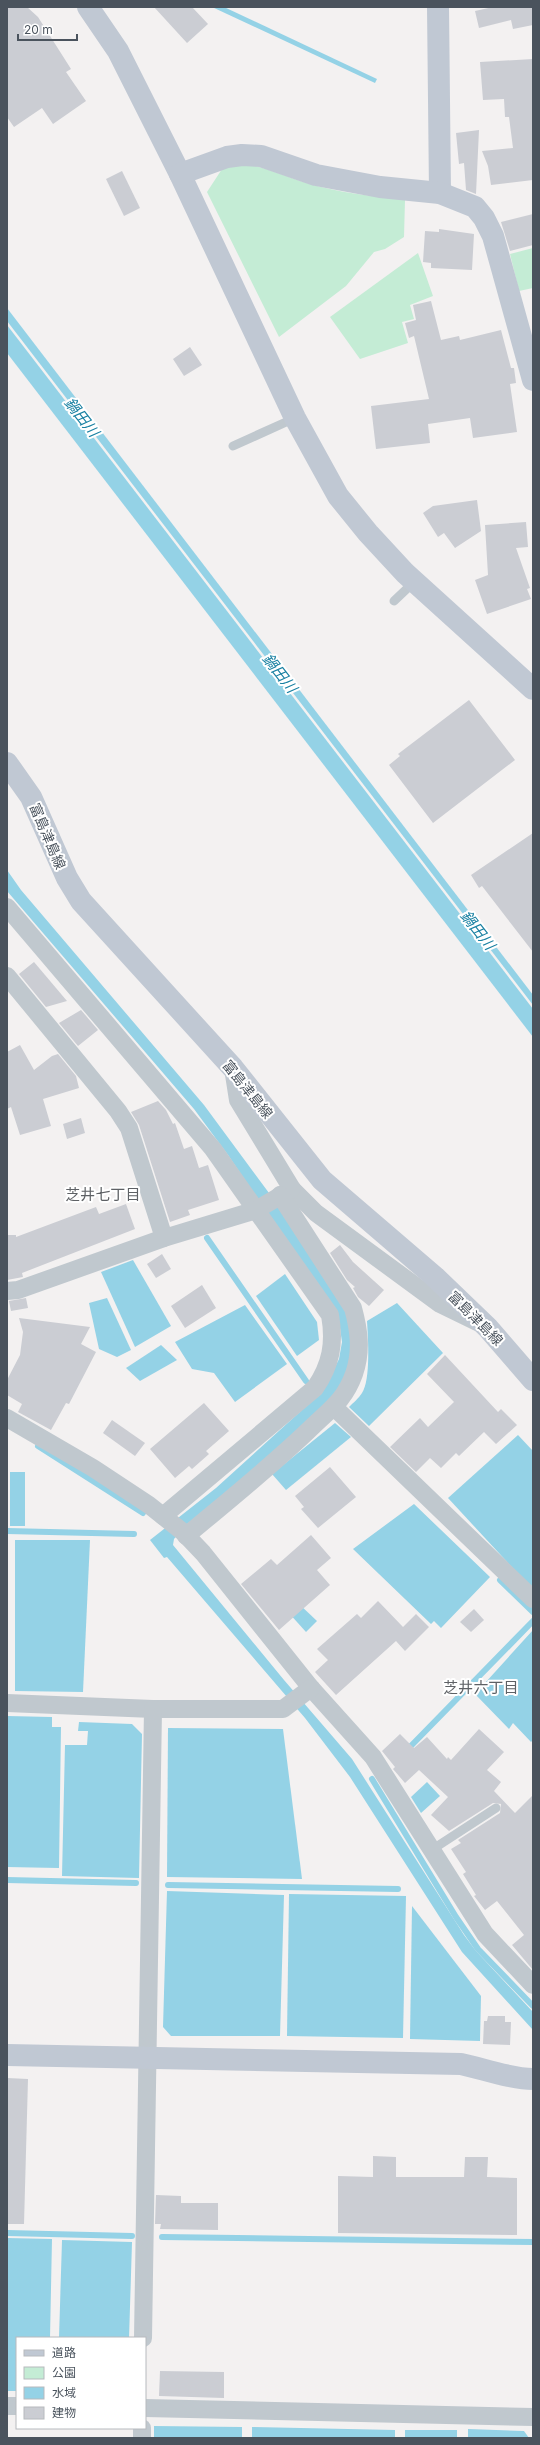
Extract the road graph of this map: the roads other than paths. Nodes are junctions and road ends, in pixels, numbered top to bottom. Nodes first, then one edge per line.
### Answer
1 (88, 7) edge
2 (438, 7) edge
3 (180, 174) junction
4 (440, 193) junction
5 (533, 380) edge
6 (295, 418) junction
7 (233, 446) dead end
8 (414, 582) junction
9 (394, 601) dead end
10 (533, 689) edge
11 (7, 763) edge
12 (7, 907) edge
13 (7, 976) edge
14 (233, 1068) junction
15 (283, 1194) junction
16 (256, 1210) junction
17 (164, 1238) junction
18 (7, 1291) edge
19 (488, 1328) junction
20 (533, 1380) edge
21 (335, 1408) junction
22 (7, 1418) edge
23 (163, 1516) junction
24 (185, 1534) junction
25 (533, 1599) edge
26 (311, 1688) junction
27 (7, 1704) edge
28 (153, 1709) junction
29 (496, 1808) dead end
30 (433, 1849) junction
31 (533, 1985) edge
32 (7, 2055) edge
33 (147, 2058) junction
34 (533, 2078) edge
35 (143, 2337) edge
36 (146, 2408) edge
37 (533, 2417) edge

1 - 3 street
2 - 4 street
3 - 4 street
3 - 6 street
4 - 5 street
6 - 7 lane
6 - 8 street
8 - 9 lane
8 - 10 street
11 - 14 street, 富島津島線
12 - 16 street
13 - 17 street
14 - 15 street
14 - 19 street, 富島津島線
15 - 16 street
15 - 19 street
15 - 21 street
16 - 17 street
16 - 23 street
17 - 18 street
19 - 20 street, 富島津島線
21 - 24 street
21 - 25 street
22 - 23 street
23 - 24 street
24 - 26 street
26 - 28 street
26 - 30 street
27 - 28 street
28 - 33 street
29 - 30 lane
30 - 31 street
32 - 33 street
33 - 34 street
33 - 35 street
36 - 37 street

